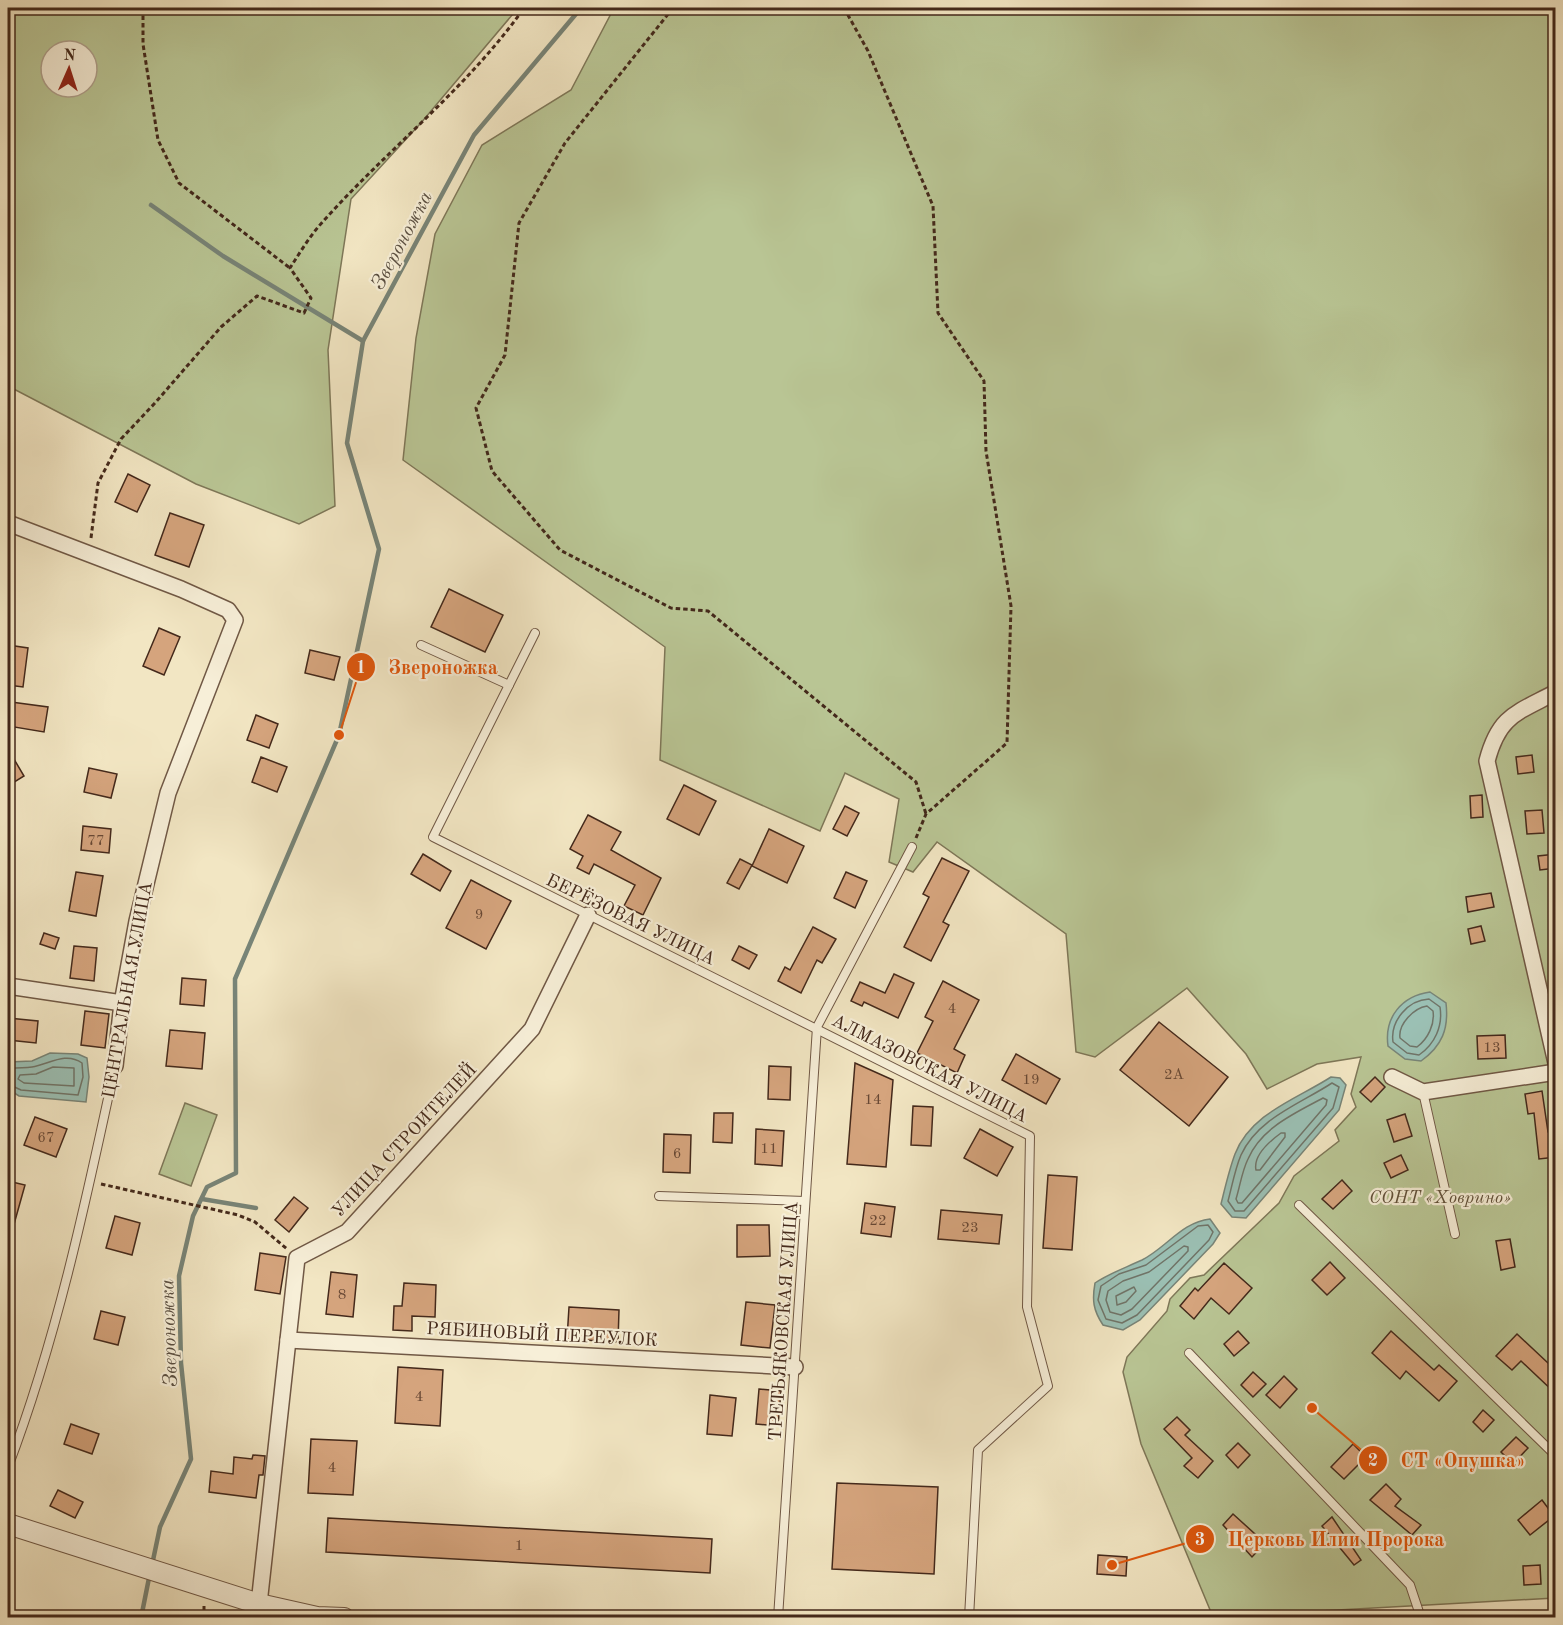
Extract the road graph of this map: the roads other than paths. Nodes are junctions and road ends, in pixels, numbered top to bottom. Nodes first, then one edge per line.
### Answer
1 (8, 523) edge
2 (535, 633) dead end
3 (421, 645) dead end
4 (509, 686) junction
5 (1556, 692) edge
6 (912, 847) road end
7 (588, 915) junction
8 (8, 986) edge
9 (122, 1003) junction
10 (817, 1027) junction
11 (1556, 1063) edge
12 (115, 1066) joint
13 (1556, 1072) edge
14 (1392, 1077) dead end
15 (1423, 1092) junction
16 (659, 1196) dead end
17 (805, 1201) junction
18 (1299, 1205) dead end
19 (1455, 1234) dead end
20 (288, 1340) junction
21 (1189, 1353) dead end
22 (795, 1367) junction
23 (1556, 1456) edge
24 (8, 1467) edge
25 (8, 1524) edge
26 (259, 1605) junction
27 (344, 1617) edge
28 (778, 1617) edge
29 (969, 1617) edge
30 (1421, 1617) edge

1 - 9 street, ЦЕНТРАЛЬНАЯ УЛИЦА
2 - 4 lane
3 - 4 lane
4 - 7 lane, БЕРЁЗОВАЯ УЛИЦА
5 - 11 street
6 - 10 lane
7 - 10 lane, БЕРЁЗОВАЯ УЛИЦА
7 - 20 street, УЛИЦА СТРОИТЕЛЕЙ
8 - 9 street
9 - 12 street, ЦЕНТРАЛЬНАЯ УЛИЦА
10 - 17 lane, ТРЕТЬЯКОВСКАЯ УЛИЦА
10 - 29 lane, АЛМАЗОВСКАЯ УЛИЦА
12 - 24 lane, ЦЕНТРАЛЬНАЯ УЛИЦА
13 - 15 street
14 - 15 street
15 - 19 lane
16 - 17 lane
17 - 22 lane, ТРЕТЬЯКОВСКАЯ УЛИЦА
18 - 23 lane
20 - 22 street, РЯБИНОВЫЙ ПЕРЕУЛОК
20 - 26 street
21 - 30 lane
22 - 28 lane, ТРЕТЬЯКОВСКАЯ УЛИЦА
25 - 26 street
26 - 27 street

